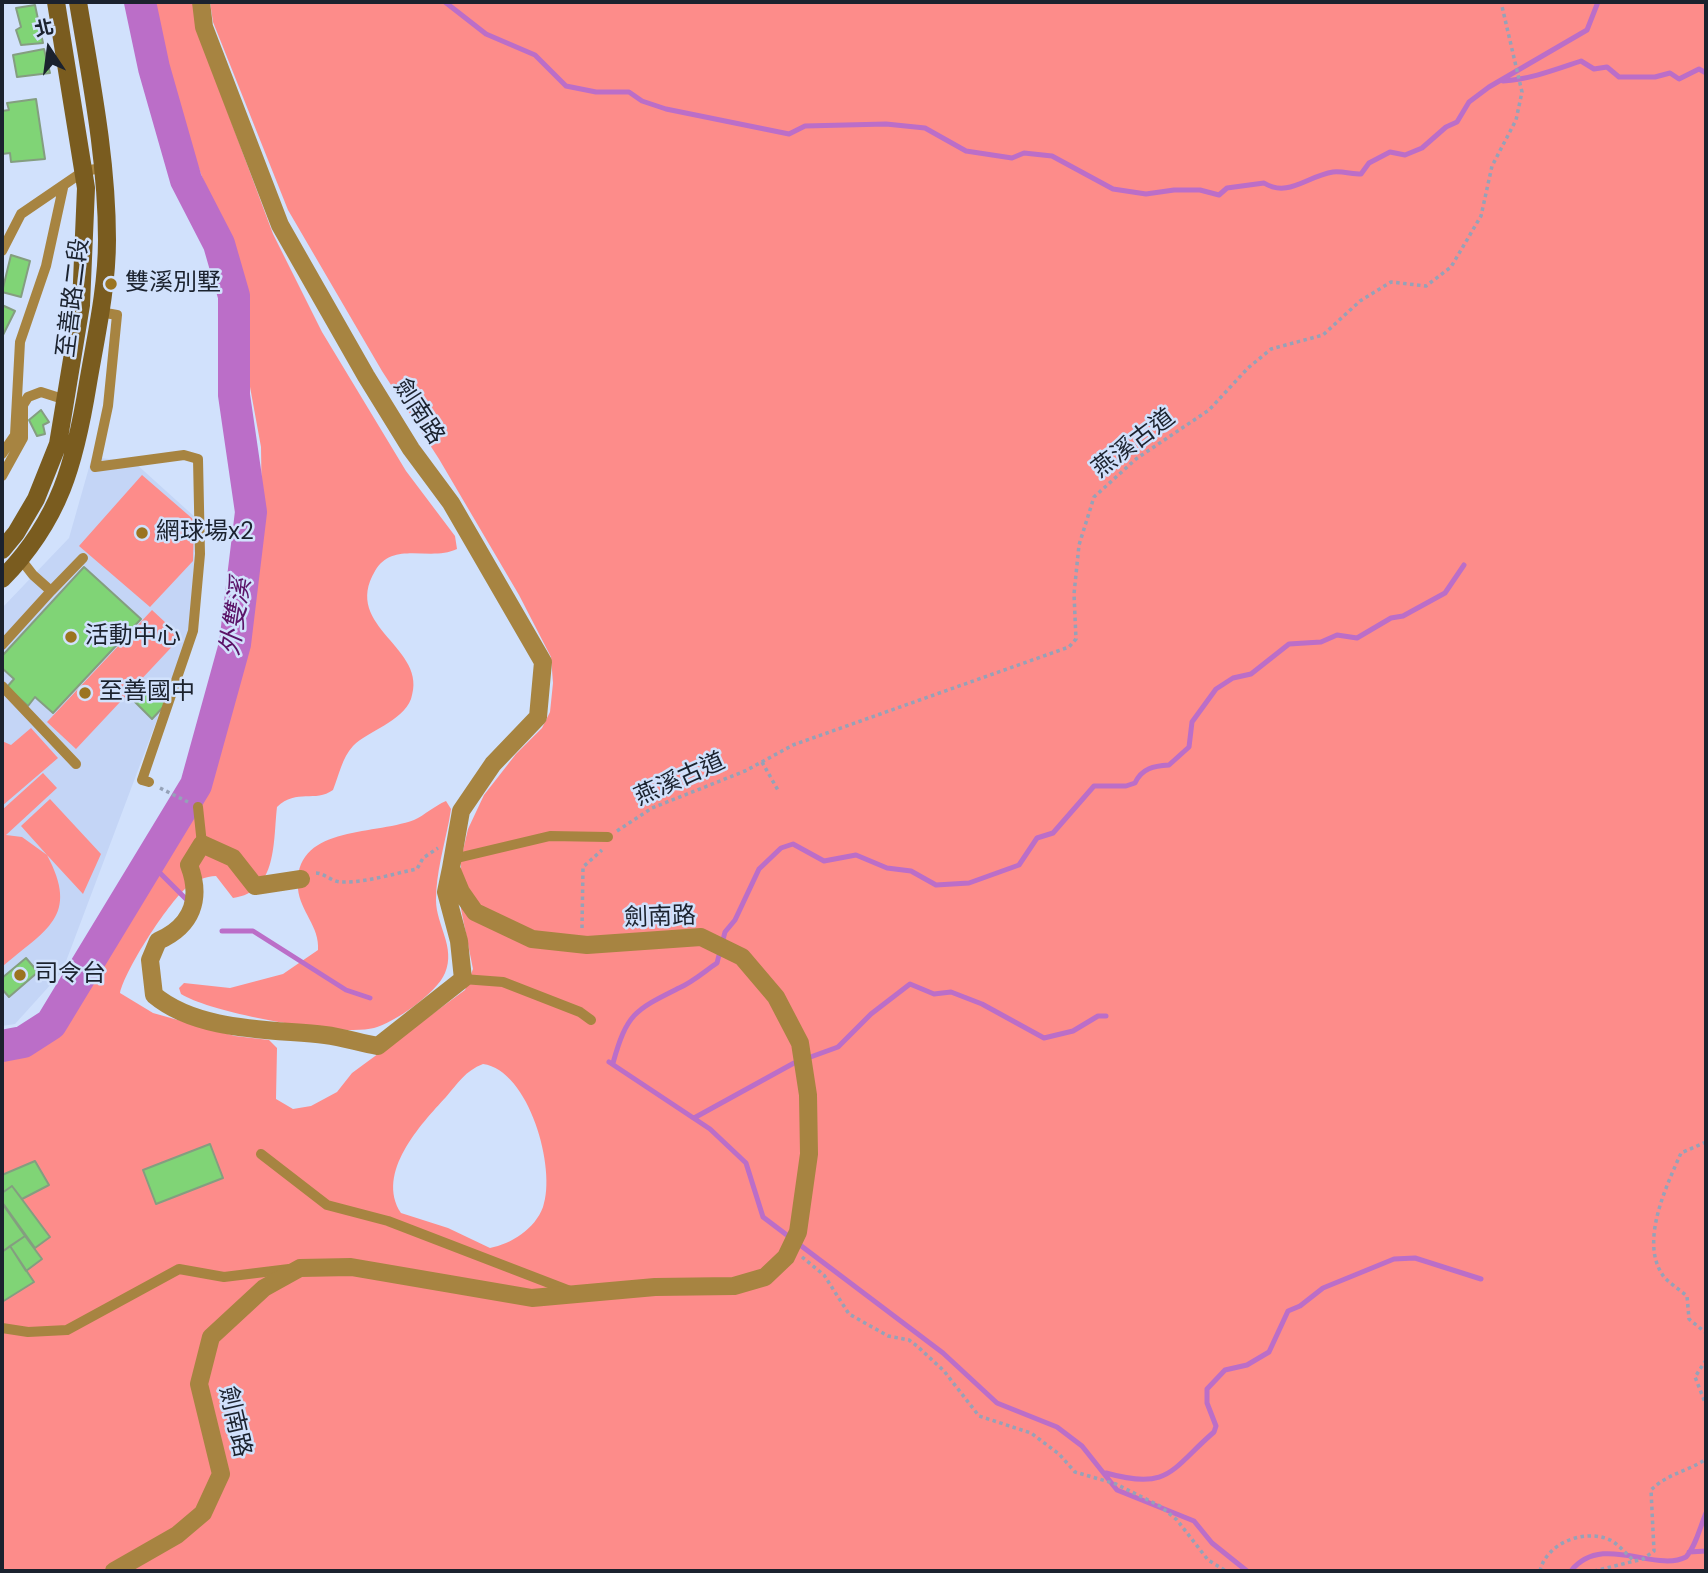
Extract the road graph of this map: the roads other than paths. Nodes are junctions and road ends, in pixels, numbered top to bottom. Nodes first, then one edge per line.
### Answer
1 (56, 2) edge
2 (78, 2) edge
3 (201, 2) edge
4 (102, 168) junction
5 (84, 171) junction
6 (63, 188) junction
7 (2, 251) edge
8 (100, 312) junction
9 (65, 400) junction
10 (2, 454) edge
11 (2, 476) edge
12 (2, 550) edge
13 (19, 557) junction
14 (83, 558) dead end
15 (2, 579) edge
16 (51, 591) junction
17 (2, 645) edge
18 (2, 686) edge
19 (76, 764) dead end
20 (149, 782) road end
21 (198, 807) road end
22 (608, 837) road end
23 (202, 844) junction
24 (452, 864) junction
25 (301, 879) road end
26 (463, 979) junction
27 (591, 1020) dead end
28 (261, 1154) dead end
29 (300, 1268) junction
30 (578, 1294) junction
31 (2, 1328) edge
32 (114, 1571) edge

1 - 5 street, 至善路二段
2 - 4 street, 至善路二段
3 - 24 street, 劍南路
4 - 5 lane
4 - 8 street, 至善路二段
5 - 6 lane
5 - 9 street, 至善路二段
6 - 7 lane
6 - 10 lane
8 - 13 street, 至善路二段
8 - 20 lane
9 - 11 lane
9 - 12 street, 至善路二段
13 - 15 street, 至善路二段
13 - 16 lane
14 - 16 lane
16 - 17 lane
18 - 19 lane
21 - 23 lane
22 - 24 lane
23 - 25 street
23 - 26 street
24 - 26 street
24 - 30 street, 劍南路
26 - 27 lane
28 - 30 lane
29 - 30 street, 劍南路
29 - 31 lane
29 - 32 street, 劍南路

